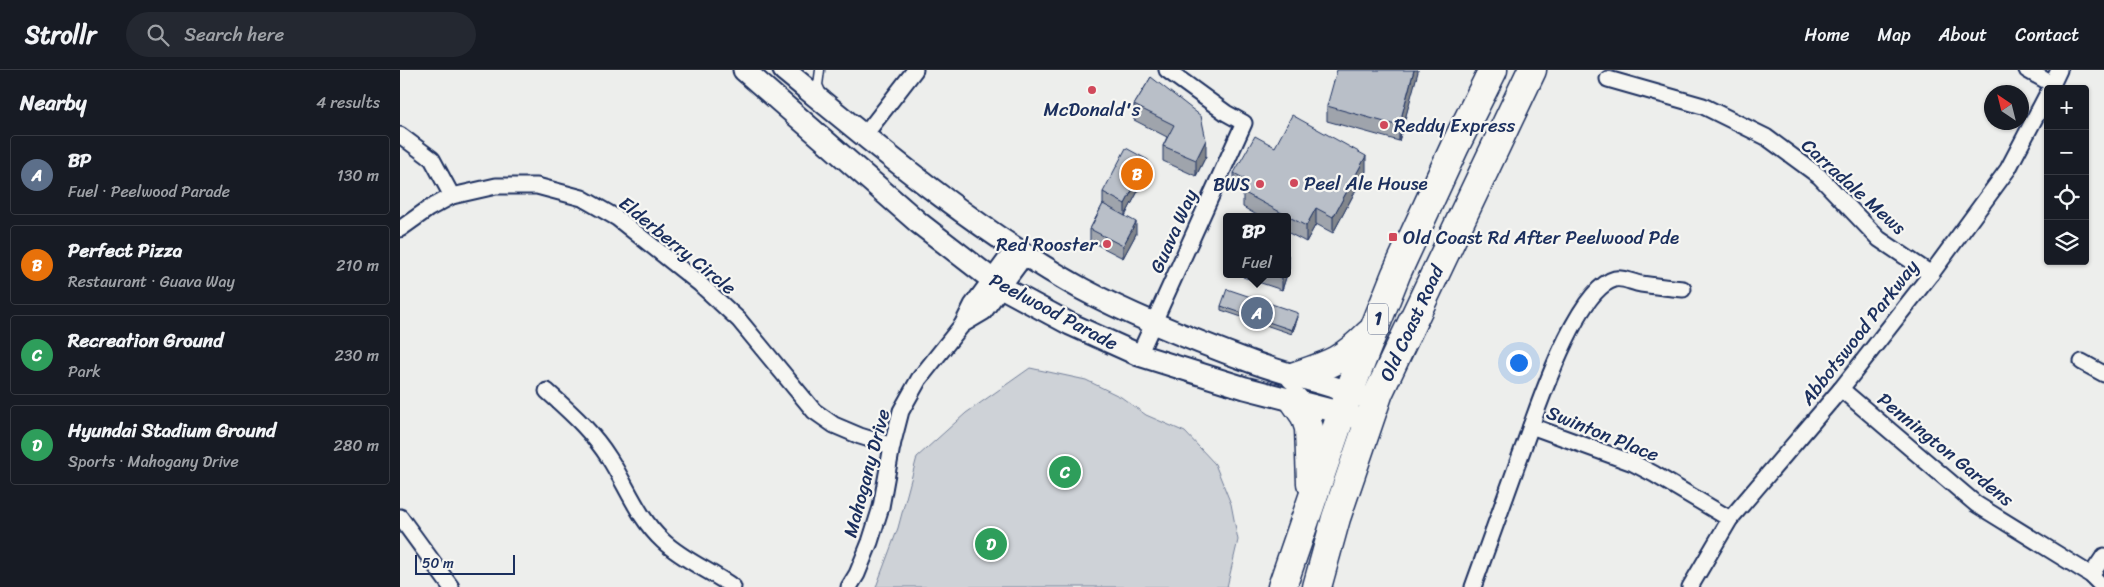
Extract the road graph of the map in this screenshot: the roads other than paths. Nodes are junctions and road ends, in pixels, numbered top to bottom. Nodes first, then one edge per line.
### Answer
1 (744, 70) edge
2 (820, 70) edge
3 (915, 70) edge
4 (1167, 70) edge
5 (1493, 70) edge
6 (1532, 70) edge
7 (2027, 70) edge
8 (796, 75) edge
9 (1608, 79) dead end
10 (2052, 84) edge
11 (825, 104) junction
12 (816, 134) junction
13 (400, 135) edge
14 (864, 136) junction
15 (452, 196) junction
16 (400, 229) edge
17 (1020, 252) junction
18 (1931, 274) junction
19 (997, 284) junction
20 (1683, 289) dead end
21 (1154, 323) junction
22 (1374, 329) junction
23 (1139, 355) junction
24 (2082, 362) dead end
25 (2104, 374) edge
26 (1294, 388) junction
27 (1841, 389) junction
28 (547, 391) dead end
29 (1346, 402) junction
30 (1371, 411) junction
31 (1531, 426) junction
32 (892, 446) junction
33 (1313, 496) junction
34 (400, 517) edge
35 (1730, 519) junction
36 (2104, 556) edge
37 (2091, 575) junction
38 (451, 587) edge
39 (733, 587) edge
40 (849, 587) edge
41 (1282, 587) edge
42 (1316, 587) edge
43 (1473, 587) edge
44 (1690, 587) edge
45 (2103, 587) edge

1 - 12 street, Peelwood Parade
2 - 11 lane
3 - 14 street
4 - 21 street, Guava Way
5 - 22 highway, Old Coast Road / 1
6 - 30 highway, Old Coast Road / 1
7 - 10 street
8 - 11 street, Peelwood Parade
8 - 12 street
9 - 18 street, Carradale Mews
10 - 18 street, Abbotswood Parkway
11 - 14 street, Peelwood Parade
12 - 19 street, Peelwood Parade
13 - 15 street
14 - 17 street, Peelwood Parade
15 - 16 street, Elderberry Circle
15 - 32 street, Elderberry Circle
17 - 19 street, Mahogany Drive
17 - 21 street, Peelwood Parade
18 - 27 street, Abbotswood Parkway
19 - 23 street, Peelwood Parade
19 - 32 street, Mahogany Drive
20 - 31 street
21 - 23 street, Guava Way
21 - 26 street, Peelwood Parade
22 - 26 highway
22 - 29 highway, Old Coast Road / 1
23 - 26 street, Peelwood Parade
24 - 25 street
26 - 29 street, Peelwood Parade
26 - 33 highway
27 - 35 street, Abbotswood Parkway
27 - 37 street, Pennington Gardens
28 - 39 street
29 - 30 street, Peelwood Parade
29 - 33 highway, Old Coast Road / 1
30 - 42 highway, Old Coast Road / 1
31 - 35 street, Swinton Place
31 - 43 street, Swinton Place
32 - 40 street, Mahogany Drive
33 - 41 highway, Old Coast Road / 1
34 - 38 street
35 - 44 street, Abbotswood Parkway
36 - 37 street
37 - 45 street, Pennington Gardens

